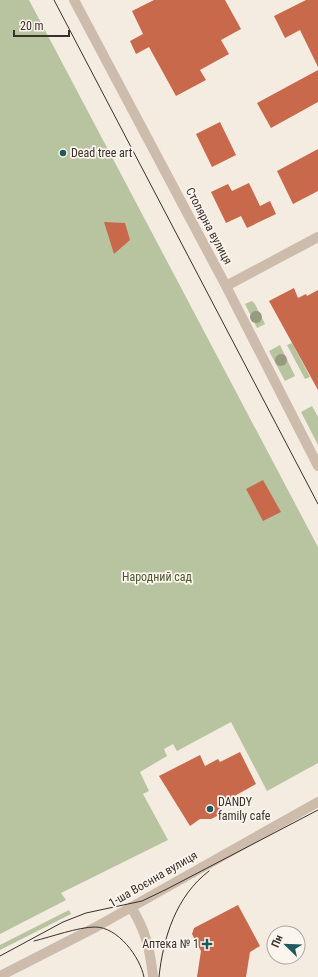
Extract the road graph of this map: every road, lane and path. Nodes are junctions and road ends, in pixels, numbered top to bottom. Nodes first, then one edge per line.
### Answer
1 (74, 0) edge
2 (318, 237) edge
3 (226, 286) junction
4 (318, 466) edge
5 (318, 802) edge
6 (131, 907) junction
7 (0, 976) edge
8 (154, 977) edge

1 - 3 street, Столярна вулиця
2 - 3 street
3 - 4 street, Столярна вулиця
5 - 6 street, 1-ша Воєнна вулиця
6 - 7 street, 1-ша Воєнна вулиця
6 - 8 street

